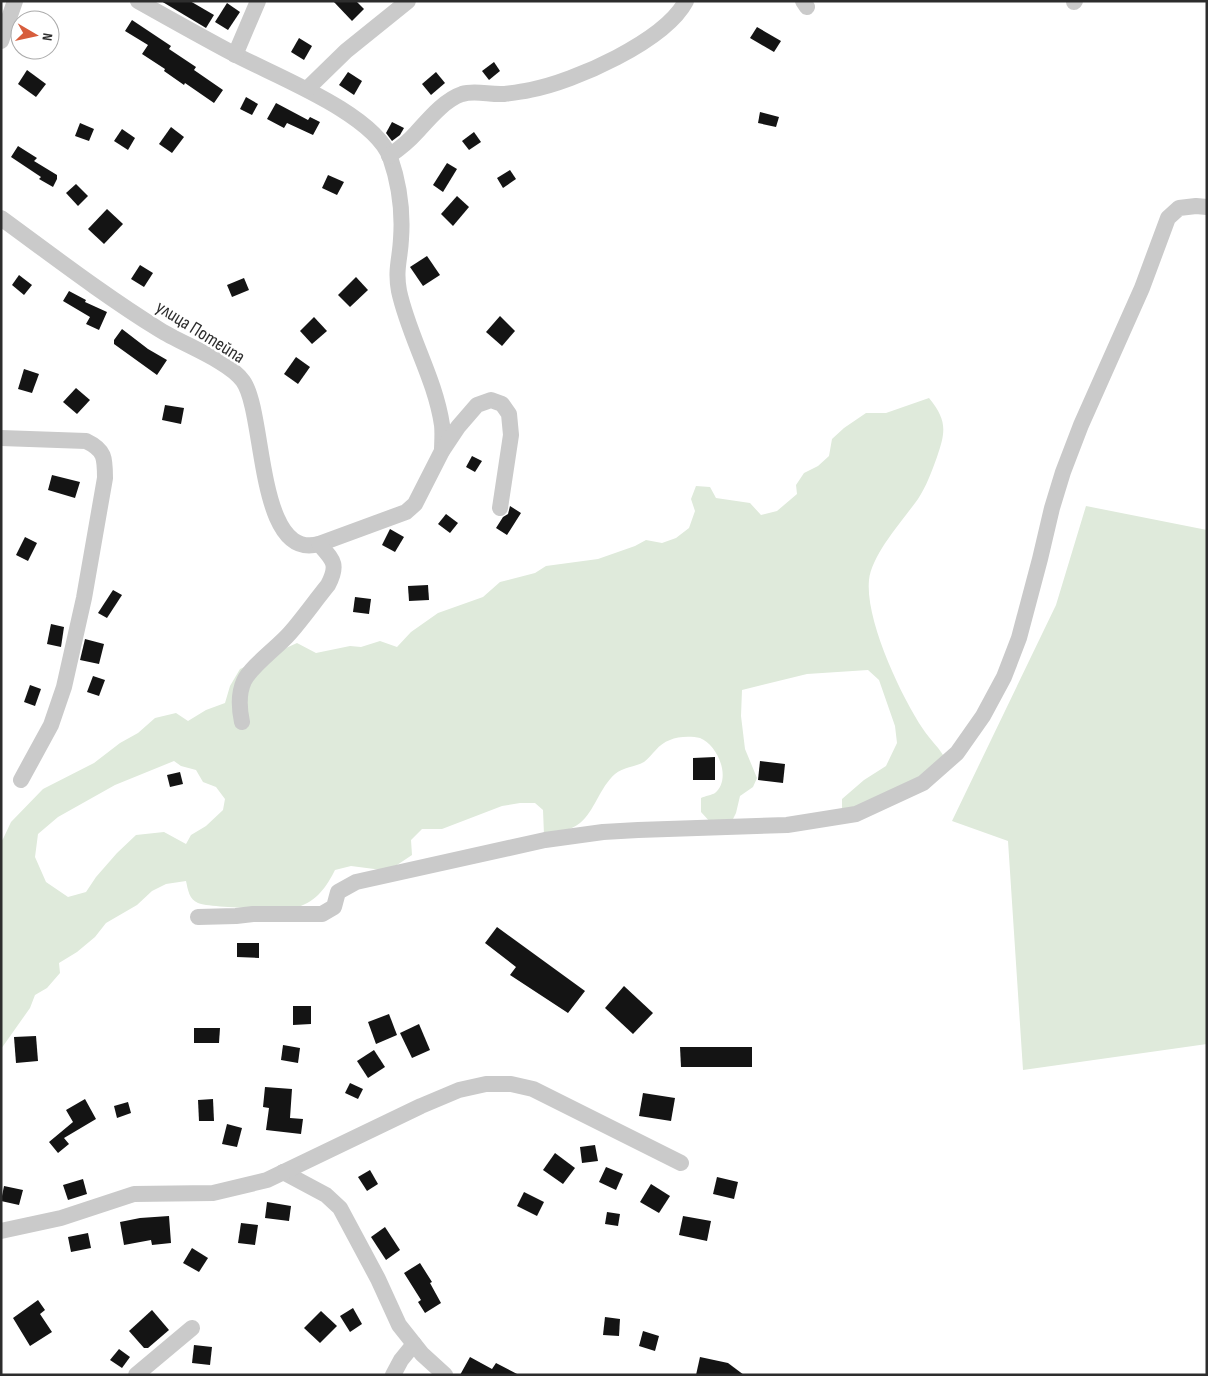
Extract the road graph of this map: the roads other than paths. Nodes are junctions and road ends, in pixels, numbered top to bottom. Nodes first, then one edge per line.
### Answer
1 (15, 1) edge
2 (138, 1) edge
3 (258, 1) edge
4 (408, 1) edge
5 (686, 1) edge
6 (1, 41) edge
7 (235, 55) junction
8 (307, 89) junction
9 (390, 156) junction
10 (1207, 207) edge
11 (1, 218) edge
12 (1, 438) edge
13 (442, 451) junction
14 (500, 508) dead end
15 (319, 544) junction
16 (242, 722) dead end
17 (21, 780) dead end
18 (198, 917) dead end
19 (681, 1163) dead end
20 (283, 1172) junction
21 (1, 1231) edge
22 (192, 1328) dead end
23 (414, 1344) junction
24 (136, 1375) edge
25 (393, 1375) edge
26 (445, 1375) edge

1 - 6 street
2 - 7 street
3 - 7 street
4 - 8 street
5 - 9 street
7 - 8 street
8 - 9 street
9 - 13 street
10 - 18 street
11 - 15 street, улица Потейпа
12 - 17 street
13 - 14 street
13 - 15 street
15 - 16 street
19 - 20 street
20 - 21 street
20 - 23 street
22 - 24 street
23 - 25 street
23 - 26 street

